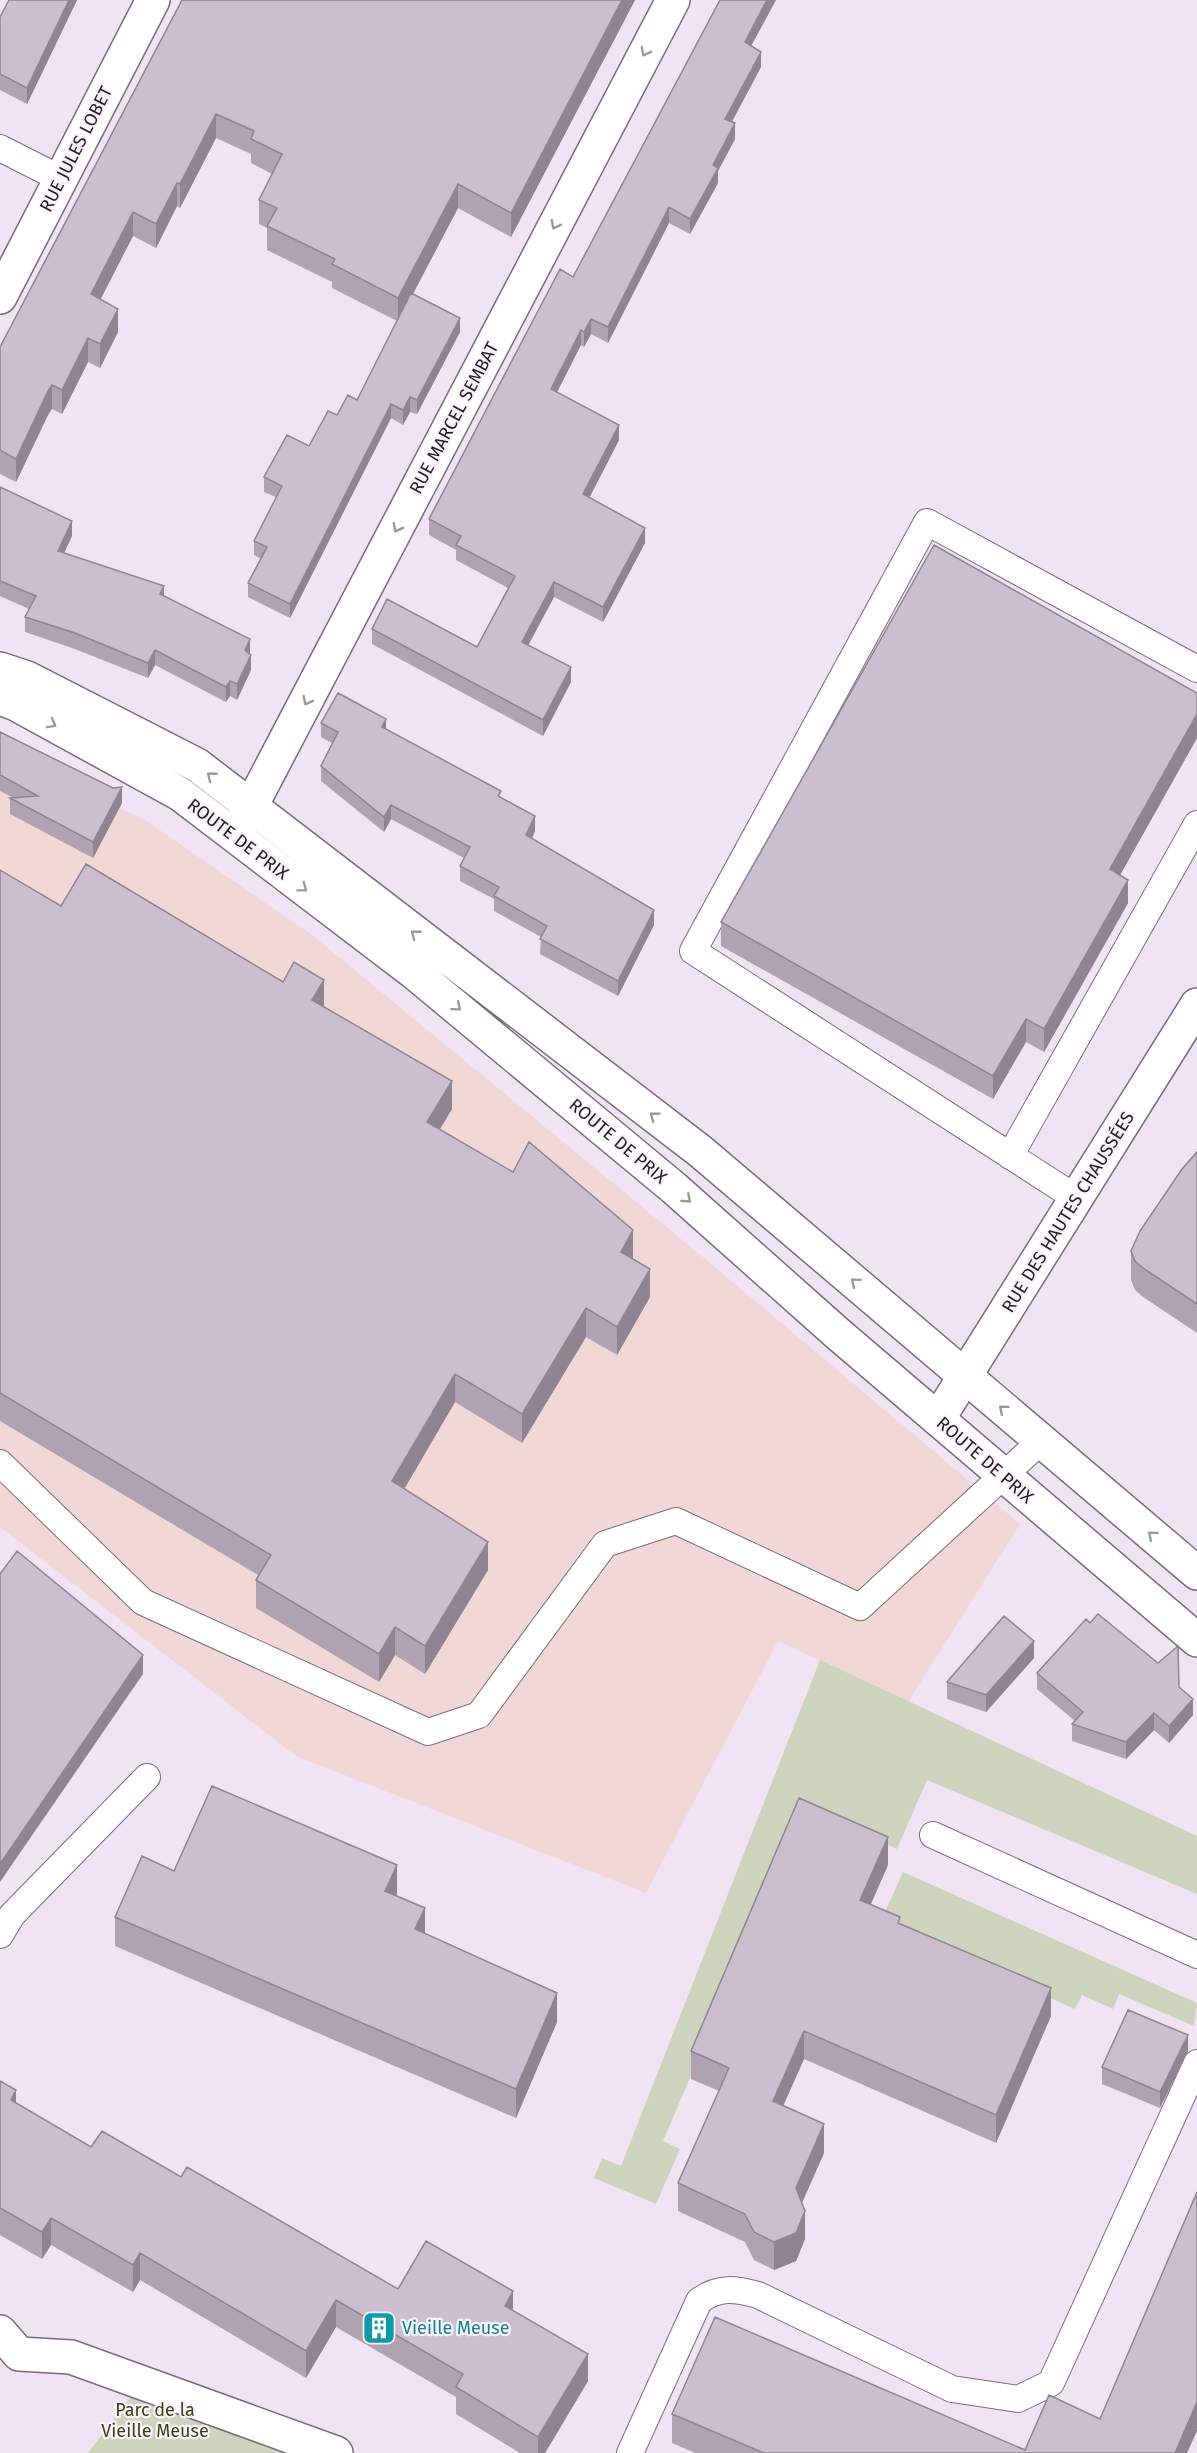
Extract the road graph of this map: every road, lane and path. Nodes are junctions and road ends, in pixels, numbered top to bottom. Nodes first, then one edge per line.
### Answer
1 (153, 0) edge
2 (673, 0) edge
3 (0, 148) edge
4 (61, 179) junction
5 (0, 297) edge
6 (0, 669) edge
7 (1197, 669) edge
8 (0, 698) edge
9 (251, 807) junction
10 (1197, 824) edge
11 (235, 836) junction
12 (1197, 1005) edge
13 (1010, 1156) junction
14 (1076, 1198) junction
15 (966, 1376) junction
16 (938, 1419) junction
17 (1041, 1441) junction
18 (0, 1463) edge
19 (1004, 1477) junction
20 (1197, 1573) edge
21 (1197, 1640) edge
22 (147, 1777) dead end
23 (933, 1835) dead end
24 (0, 1935) edge
25 (1197, 1954) edge
26 (1197, 2063) edge
27 (6, 2350) edge
28 (336, 2453) edge
29 (630, 2453) edge

1 - 4 main road, RUE JULES LOBET
2 -> 9 main road, RUE MARCEL SEMBAT
3 - 4 lane
4 - 5 main road, RUE JULES LOBET
9 -> 6 main road, ROUTE DE PRIX
7 - 13 lane
8 -> 11 main road, ROUTE DE PRIX
9 - 11 main road, RUE MARCEL SEMBAT
15 -> 9 main road, ROUTE DE PRIX
10 - 13 lane
11 -> 16 main road, ROUTE DE PRIX
12 - 14 main road, RUE DES HAUTES CHAUSSÉES
13 - 14 lane
14 - 15 main road, RUE DES HAUTES CHAUSSÉES
15 - 16 main road, RUE DES HAUTES CHAUSSÉES
17 -> 15 main road, ROUTE DE PRIX
16 - 19 main road, ROUTE DE PRIX
17 - 19 lane
20 -> 17 main road, ROUTE DE PRIX
18 - 19 lane
19 - 21 main road, ROUTE DE PRIX
22 - 24 lane
23 - 25 lane
26 - 29 lane
27 - 28 main road

